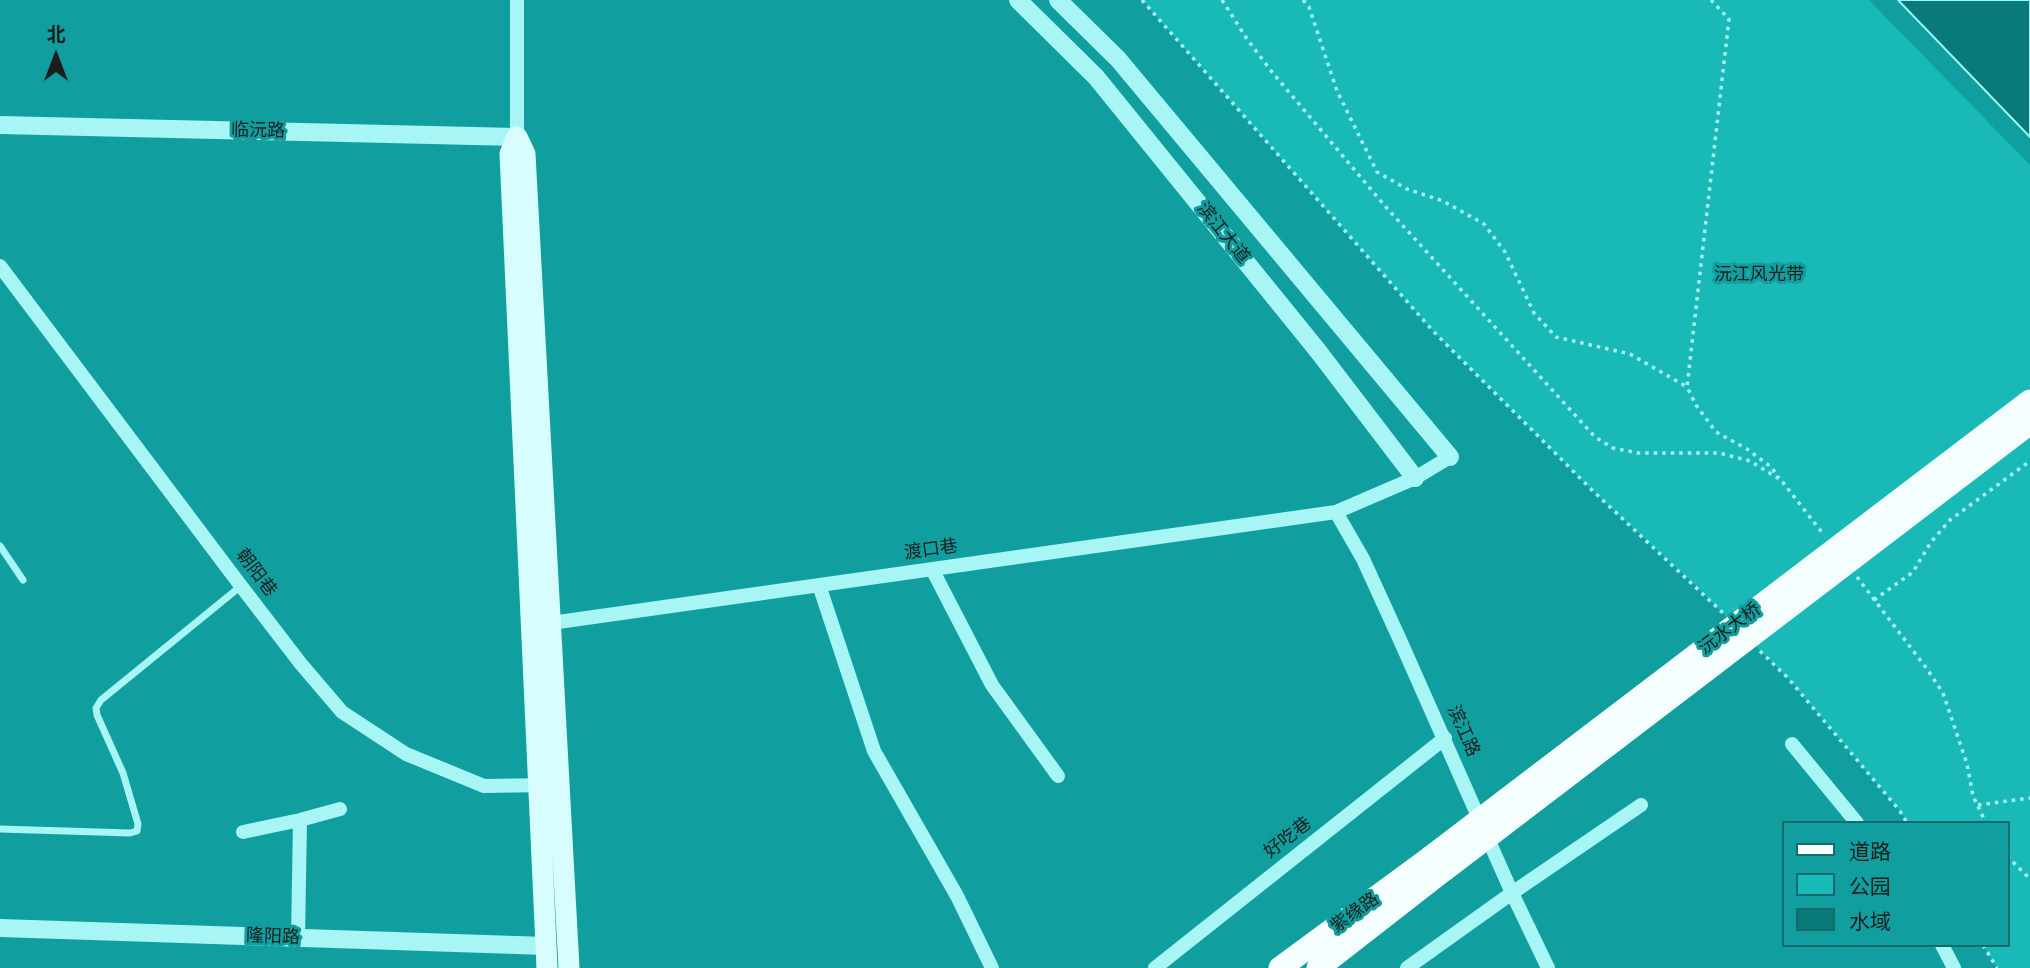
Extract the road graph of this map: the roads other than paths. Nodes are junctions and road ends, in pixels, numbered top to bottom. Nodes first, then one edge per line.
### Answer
1 (517, 0) edge
2 (1018, 0) edge
3 (1058, 0) edge
4 (0, 125) edge
5 (517, 137) junction
6 (0, 266) edge
7 (2030, 401) edge
8 (2030, 423) edge
9 (1450, 457) joint
10 (1415, 478) junction
11 (1336, 512) junction
12 (0, 546) edge
13 (932, 569) junction
14 (23, 580) dead end
15 (819, 585) junction
16 (242, 586) junction
17 (541, 624) junction
18 (1445, 738) junction
19 (1792, 744) dead end
20 (1058, 776) dead end
21 (549, 785) junction
22 (1641, 805) dead end
23 (340, 808) dead end
24 (300, 820) junction
25 (1855, 821) edge
26 (0, 829) edge
27 (243, 832) dead end
28 (1437, 864) junction
29 (1512, 892) junction
30 (0, 928) edge
31 (298, 937) junction
32 (546, 946) junction
33 (1942, 947) edge
34 (547, 968) edge
35 (569, 968) edge
36 (992, 968) edge
37 (1155, 968) edge
38 (1280, 968) edge
39 (1318, 968) edge
40 (1407, 968) edge
41 (1548, 968) edge
42 (1954, 968) edge

1 - 5 street
2 - 10 street, 滨江大道
3 - 9 street, 滨江大道
4 - 5 street, 临沅路
5 - 17 main road
6 - 16 street, 朝阳巷
7 - 28 main road, 沅水大桥, bridge
8 - 28 main road, 沅水大桥, bridge
9 - 10 street, 渡口巷
10 - 11 street, 渡口巷
11 - 13 street, 渡口巷
11 - 18 street, 滨江路
12 - 14 lane
13 - 15 street, 渡口巷
13 - 20 street
15 - 17 street, 渡口巷
15 - 36 street
16 - 21 street, 朝阳巷
16 - 26 lane
17 - 21 main road
18 - 29 street, 滨江路
18 - 37 street, 好吃巷
19 - 25 street
21 - 32 main road
21 - 35 main road
22 - 29 street
23 - 24 street
24 - 27 street
24 - 31 street
28 - 38 main road, 紫缘路
28 - 39 main road, 紫缘路
29 - 40 street
29 - 41 street, 滨江路
30 - 31 street, 隆阳路
31 - 32 street, 隆阳路
32 - 34 main road
33 - 42 street

